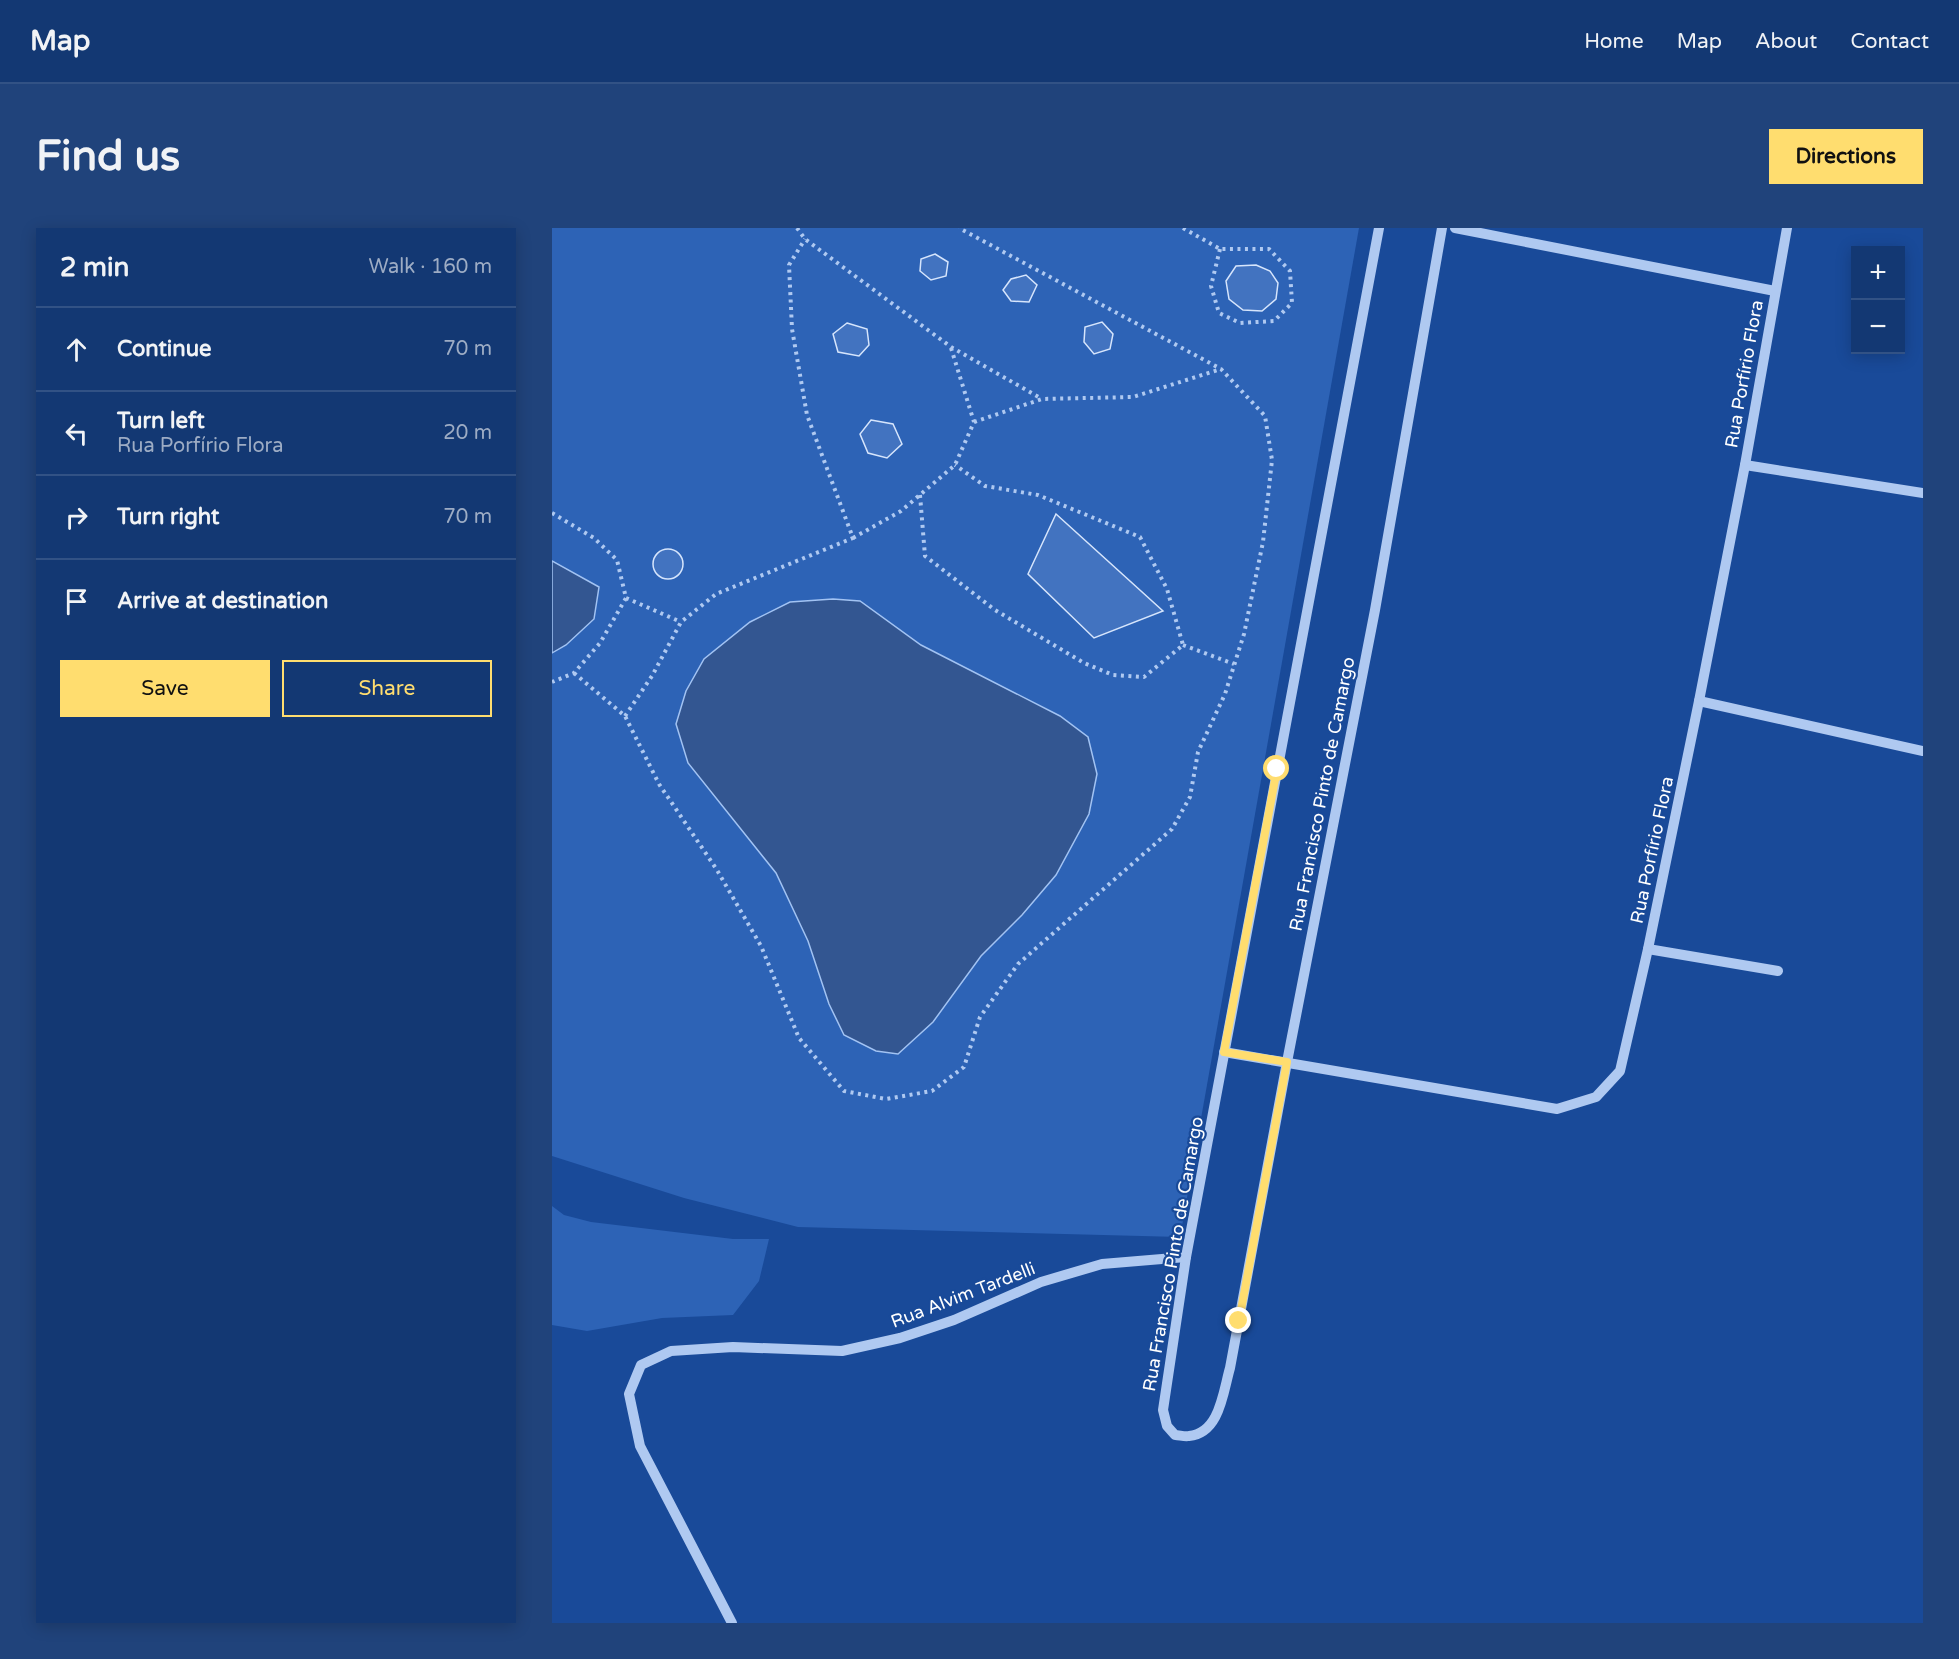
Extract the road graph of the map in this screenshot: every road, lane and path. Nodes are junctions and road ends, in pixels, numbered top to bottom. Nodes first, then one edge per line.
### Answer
1 (797, 228) edge
2 (959, 228) edge
3 (1183, 228) edge
4 (1379, 228) edge
5 (1442, 228) edge
6 (1455, 228) edge
7 (1786, 228) edge
8 (805, 239) junction
9 (1220, 249) junction
10 (1775, 291) junction
11 (951, 347) junction
12 (1221, 369) junction
13 (1042, 399) junction
14 (974, 423) junction
15 (955, 465) junction
16 (1745, 465) junction
17 (1923, 493) edge
18 (920, 495) junction
19 (552, 513) edge
20 (853, 538) junction
21 (626, 598) junction
22 (681, 622) junction
23 (1183, 645) junction
24 (1234, 664) junction
25 (574, 672) junction
26 (552, 682) edge
27 (1699, 701) junction
28 (625, 716) junction
29 (1923, 751) edge
30 (1648, 949) junction
31 (1778, 971) dead end
32 (1224, 1052) junction
33 (1287, 1062) junction
34 (1186, 1257) junction
35 (732, 1623) edge

1 - 8 path
2 - 12 path
3 - 9 path
4 - 32 street, Rua Francisco Pinto de Camargo
5 - 33 street, Rua Francisco Pinto de Camargo
6 - 10 street
7 - 10 street, Rua Porfírio Flora
8 - 11 path
8 - 20 path
9 - 9 path
10 - 16 street, Rua Porfírio Flora
11 - 13 path
11 - 14 path
12 - 13 path
12 - 24 path
13 - 14 path
14 - 15 path
15 - 18 path
15 - 23 path
16 - 17 street
16 - 27 street, Rua Porfírio Flora
18 - 20 path
18 - 23 path
19 - 21 path
20 - 22 path
21 - 22 path
21 - 25 path
22 - 28 path
23 - 24 path
24 - 28 path
25 - 26 path
25 - 28 path
27 - 29 street
27 - 30 street, Rua Porfírio Flora
30 - 31 street
30 - 33 street, Rua Porfírio Flora
32 - 33 street, Rua Porfírio Flora
32 - 34 street, Rua Francisco Pinto de Camargo
33 - 34 street, Rua Francisco Pinto de Camargo
34 - 35 street, Rua Alvim Tardelli

